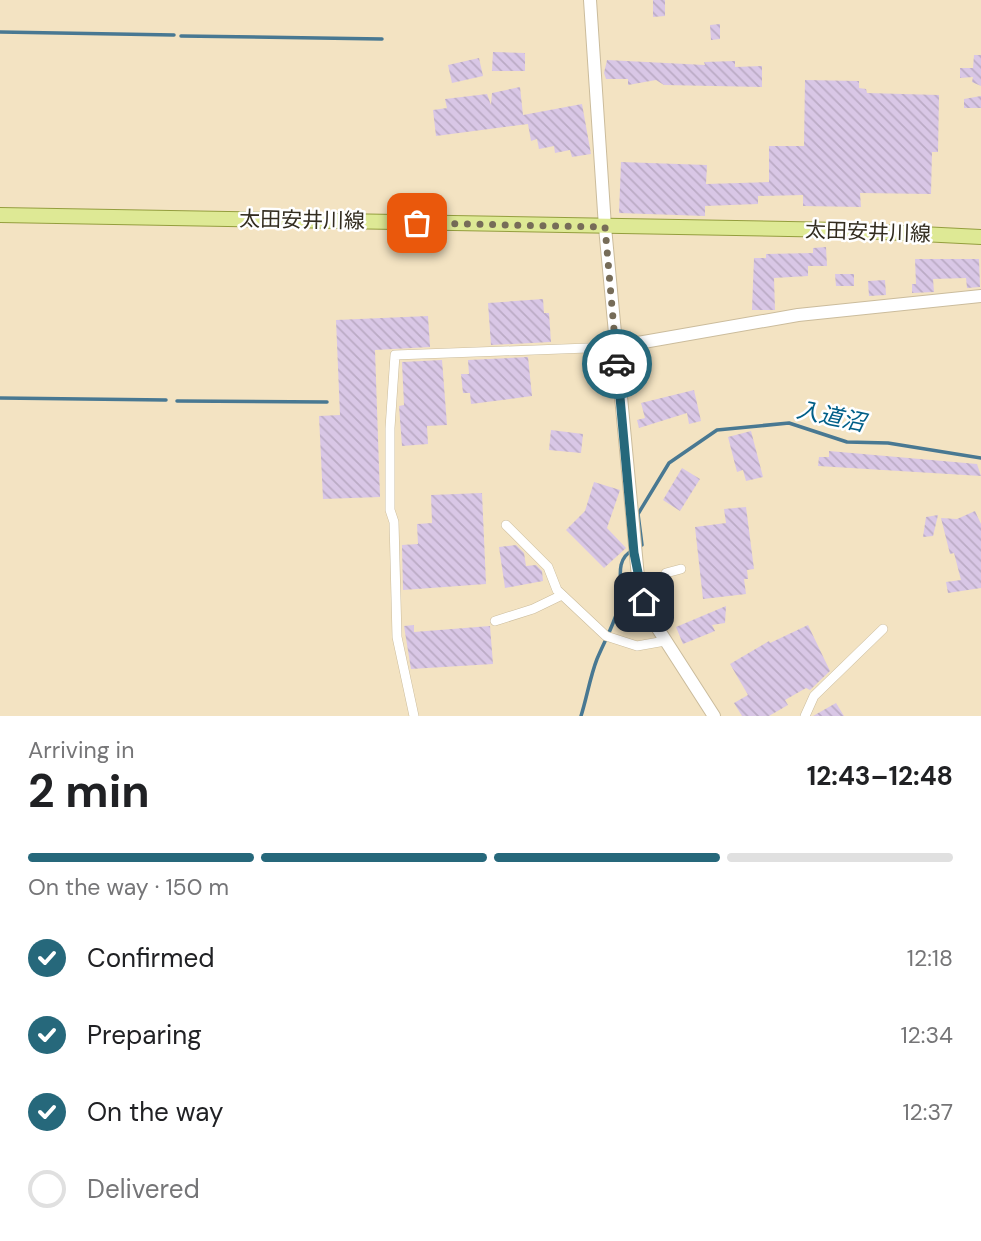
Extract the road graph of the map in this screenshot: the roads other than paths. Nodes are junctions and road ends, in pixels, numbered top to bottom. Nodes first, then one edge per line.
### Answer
1 (590, 0) edge
2 (0, 215) edge
3 (605, 227) junction
4 (981, 237) edge
5 (981, 296) edge
6 (615, 347) junction
7 (506, 525) dead end
8 (681, 569) dead end
9 (562, 595) junction
10 (644, 602) junction
11 (495, 621) dead end
12 (883, 629) dead end
13 (665, 641) junction
14 (414, 716) edge
15 (714, 716) edge
16 (805, 716) edge

1 - 3 street
2 - 3 main road, 太田安井川線
3 - 4 main road, 太田安井川線
3 - 6 street
5 - 6 street
6 - 10 street
6 - 14 street
7 - 9 street
8 - 10 street
9 - 11 street
9 - 13 street
10 - 13 street
12 - 16 street
13 - 15 street

